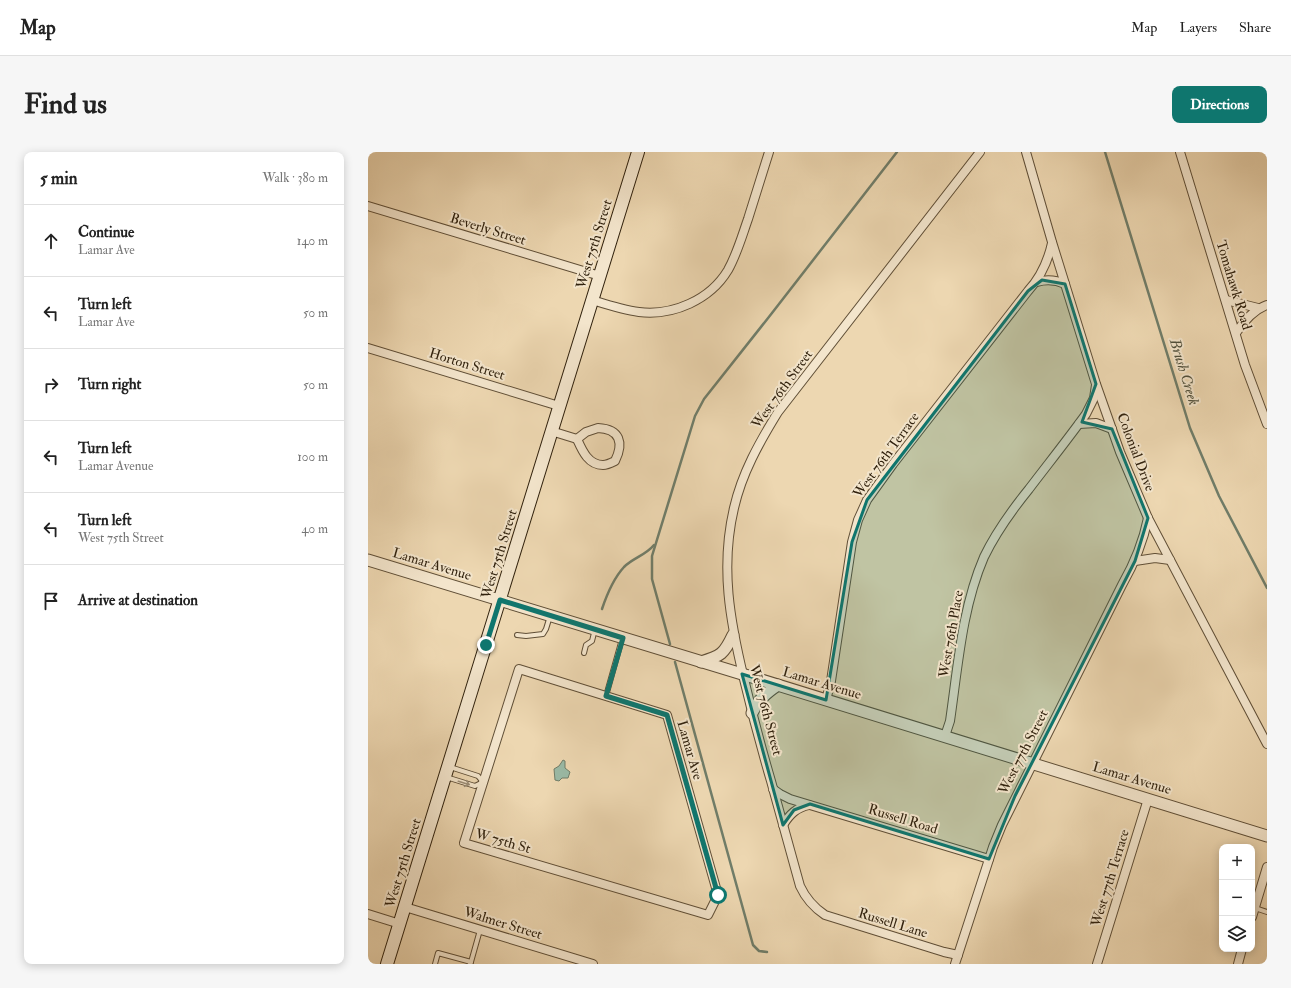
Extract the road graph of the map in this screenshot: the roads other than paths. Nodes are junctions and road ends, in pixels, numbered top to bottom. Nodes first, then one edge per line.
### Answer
1 (638, 152) edge
2 (769, 152) edge
3 (980, 152) edge
4 (1026, 152) edge
5 (1180, 152) edge
6 (368, 206) edge
7 (1052, 242) junction
8 (600, 276) junction
9 (1037, 282) junction
10 (1066, 284) junction
11 (592, 300) junction
12 (1226, 300) junction
13 (1267, 305) edge
14 (1258, 308) junction
15 (1236, 333) junction
16 (368, 348) edge
17 (1096, 384) junction
18 (559, 406) junction
19 (1079, 424) junction
20 (1267, 424) edge
21 (1112, 429) junction
22 (551, 431) junction
23 (577, 439) junction
24 (1148, 518) junction
25 (368, 560) edge
26 (1170, 560) junction
27 (1135, 561) junction
28 (500, 600) junction
29 (551, 615) junction
30 (595, 629) junction
31 (517, 635) dead end
32 (733, 635) junction
33 (623, 638) junction
34 (584, 654) dead end
35 (701, 662) junction
36 (519, 669) joint
37 (742, 674) junction
38 (778, 685) junction
39 (606, 696) junction
40 (826, 700) junction
41 (752, 713) junction
42 (945, 736) junction
43 (1267, 744) edge
44 (1032, 763) junction
45 (447, 772) junction
46 (483, 782) junction
47 (774, 789) junction
48 (1148, 799) junction
49 (810, 804) junction
50 (783, 826) junction
51 (1267, 836) edge
52 (989, 859) junction
53 (1267, 867) edge
54 (405, 907) junction
55 (1255, 908) joint
56 (820, 912) joint
57 (1267, 912) edge
58 (368, 914) edge
59 (708, 915) joint
60 (400, 924) junction
61 (480, 930) junction
62 (1241, 952) edge
63 (958, 955) junction
64 (470, 963) edge
65 (387, 964) edge
66 (435, 964) edge
67 (593, 964) edge
68 (955, 964) edge
69 (1097, 964) edge
70 (1238, 964) edge

1 - 8 main road, West 75th Street
2 - 11 street
3 - 32 street, West 76th Street
4 - 7 street, Colonial Drive
5 - 12 street, Tomahawk Road
6 - 8 street, Beverly Street
7 - 9 street, West 76th Terrace
7 - 10 street, Colonial Drive
8 - 11 main road, West 75th Street
9 - 10 street
9 - 40 street, West 76th Terrace
10 - 17 street, Colonial Drive
11 - 18 main road, West 75th Street
12 - 14 street
12 - 15 street, Tomahawk Road
13 - 14 street
14 - 15 street
15 - 20 street, Tomahawk Road
16 - 18 street, Horton Street
17 - 19 street, West 76th Place
17 - 21 street, Colonial Drive
18 - 22 main road, West 75th Street
19 - 21 street
19 - 42 street, West 76th Place
21 - 24 street, Colonial Drive
22 - 23 street
22 - 28 main road, West 75th Street
23 - 23 street
24 - 26 street, Colonial Drive
24 - 27 street, West 77th Street
25 - 28 street, Lamar Avenue
26 - 27 street
26 - 43 street, Colonial Drive
27 - 44 street, West 77th Street
28 - 29 street, Lamar Avenue
28 - 45 main road, West 75th Street
29 - 30 street, Lamar Avenue
29 - 31 lane
30 - 33 street, Lamar Avenue
30 - 34 lane
32 - 35 street
32 - 37 street, West 76th Street
33 - 35 street, Lamar Avenue
33 - 39 lane
35 - 37 street, Lamar Avenue
36 - 39 street, Lamar Ave
36 - 46 street, W 75th St
37 - 38 street, Lamar Avenue
37 - 41 street, West 76th Street
38 - 40 street, Lamar Avenue
38 - 41 street
39 - 59 street, Lamar Ave
40 - 42 street, Lamar Avenue
41 - 47 street, West 76th Street
42 - 44 street, Lamar Avenue
44 - 48 street, Lamar Avenue
44 - 52 street, West 77th Street
45 - 46 lane
45 -> 46 lane
45 - 54 main road, West 75th Street
46 - 59 street, W 75th St
47 - 49 street, Russell Road
47 - 50 street, West 76th Street
48 - 51 street, Lamar Avenue
48 - 69 street, West 77th Terrace
49 - 50 street
49 - 52 street, Russell Road
50 - 56 street, West 76th Street
52 - 63 street, West 77th Street
53 - 55 street
54 - 60 main road, West 75th Street
54 - 61 street, Walmer Street
55 - 57 lane
56 - 63 street, Russell Lane
58 - 60 street
60 - 65 main road, West 75th Street
61 - 64 lane
61 - 67 street, Walmer Street
62 - 70 street
63 - 68 street, West 77th Street
64 - 66 lane

